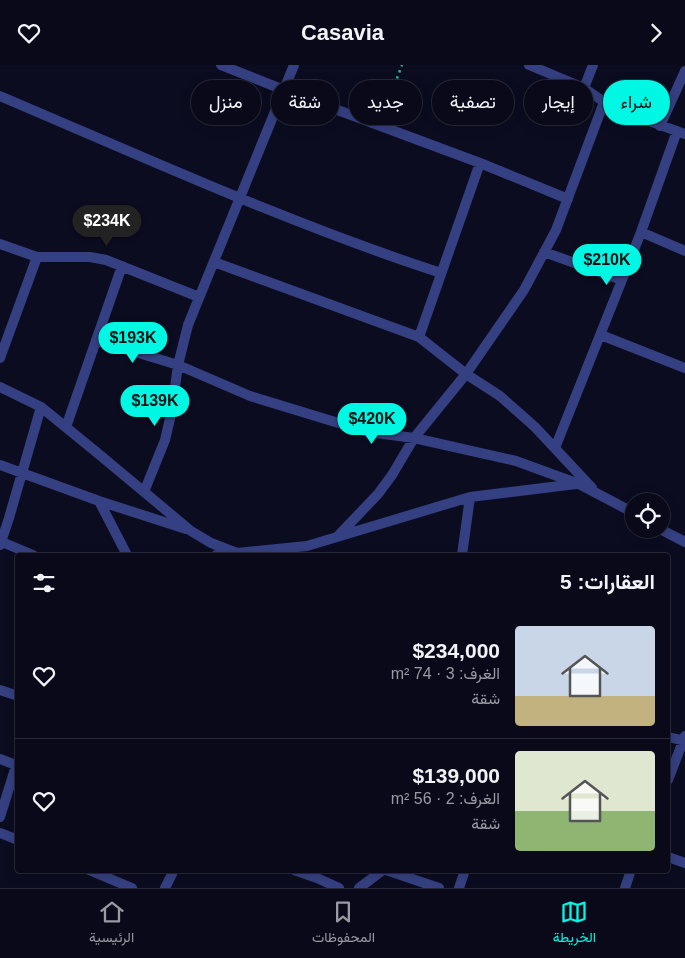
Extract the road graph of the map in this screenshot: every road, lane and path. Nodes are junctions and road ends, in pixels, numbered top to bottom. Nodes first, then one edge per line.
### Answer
1 (221, 65) edge
2 (294, 65) edge
3 (402, 65) edge
4 (529, 65) edge
5 (594, 65) edge
6 (685, 71) edge
7 (288, 80) edge
8 (396, 80) edge
9 (563, 80) edge
10 (588, 80) edge
11 (271, 85) edge
12 (0, 96) edge
13 (603, 105) edge
14 (271, 121) edge
15 (379, 125) edge
16 (660, 126) joint
17 (681, 133) edge
18 (480, 163) junction
19 (239, 198) junction
20 (568, 199) junction
21 (641, 232) junction
22 (0, 244) edge
23 (685, 251) edge
24 (544, 252) junction
25 (37, 257) junction
26 (214, 262) junction
27 (122, 265) junction
28 (441, 273) junction
29 (622, 280) junction
30 (200, 297) junction
31 (601, 335) junction
32 (419, 337) junction
33 (96, 340) junction
34 (0, 358) edge
35 (178, 365) junction
36 (685, 368) edge
37 (466, 374) junction
38 (0, 387) edge
39 (41, 407) junction
40 (66, 427) junction
41 (414, 438) junction
42 (555, 448) junction
43 (0, 465) edge
44 (22, 474) junction
45 (579, 484) junction
46 (144, 492) junction
47 (596, 492) junction
48 (470, 497) junction
49 (99, 501) junction
50 (625, 508) edge
51 (191, 531) junction
52 (670, 534) edge
53 (336, 538) junction
54 (685, 542) edge
55 (1, 544) edge
56 (27, 553) edge
57 (126, 553) edge
58 (236, 553) edge
59 (246, 553) edge
60 (462, 553) edge
61 (0, 690) edge
62 (15, 695) edge
63 (685, 736) edge
64 (670, 737) edge
65 (685, 740) edge
66 (0, 759) edge
67 (15, 765) edge
68 (15, 772) edge
69 (670, 775) edge
70 (0, 817) edge
71 (0, 833) edge
72 (15, 839) edge
73 (670, 858) edge
74 (685, 863) edge
75 (96, 873) edge
76 (172, 873) edge
77 (380, 873) edge
78 (393, 873) edge
79 (464, 873) edge
80 (630, 873) edge
81 (319, 874) edge
82 (132, 888) edge
83 (165, 888) edge
84 (339, 888) edge
85 (359, 888) edge
86 (439, 888) edge
87 (459, 888) edge
88 (625, 888) edge

1 - 11 street
2 - 7 street
3 - 8 path
4 - 9 street
5 - 10 street
6 - 16 street
12 - 19 street
13 - 20 street
14 - 19 street
15 - 18 street
16 - 17 street
17 - 21 street
18 - 20 street
18 - 28 street
19 - 26 street
19 - 28 street
20 - 24 street
21 - 23 street
21 - 29 street
22 - 25 street
24 - 29 street
24 - 37 street
25 - 27 street
25 - 34 street
26 - 30 street
26 - 32 street
27 - 30 street
27 - 33 street
28 - 32 street
29 - 31 street
30 - 35 street
31 - 36 street
31 - 42 street
32 - 37 street
33 - 35 street
33 - 40 street
35 - 41 street
35 - 46 street
37 - 41 street
37 - 42 street
38 - 39 street
39 - 40 street
39 - 44 street
40 - 46 street
41 - 45 street
41 - 53 street
42 - 47 street
43 - 44 street
44 - 49 street
44 - 55 street
45 - 47 street
45 - 48 street
46 - 51 street
47 - 50 street
48 - 53 street
48 - 60 street
49 - 51 street
49 - 57 street
51 - 58 street
52 - 54 street
53 - 59 street
55 - 56 street
61 - 62 street
63 - 65 street
64 - 65 street
65 - 69 street
66 - 67 street
68 - 70 street
71 - 72 street
73 - 74 street
75 - 82 street
76 - 83 street
77 - 85 street
78 - 86 street
79 - 87 street
80 - 88 street
81 - 84 street

